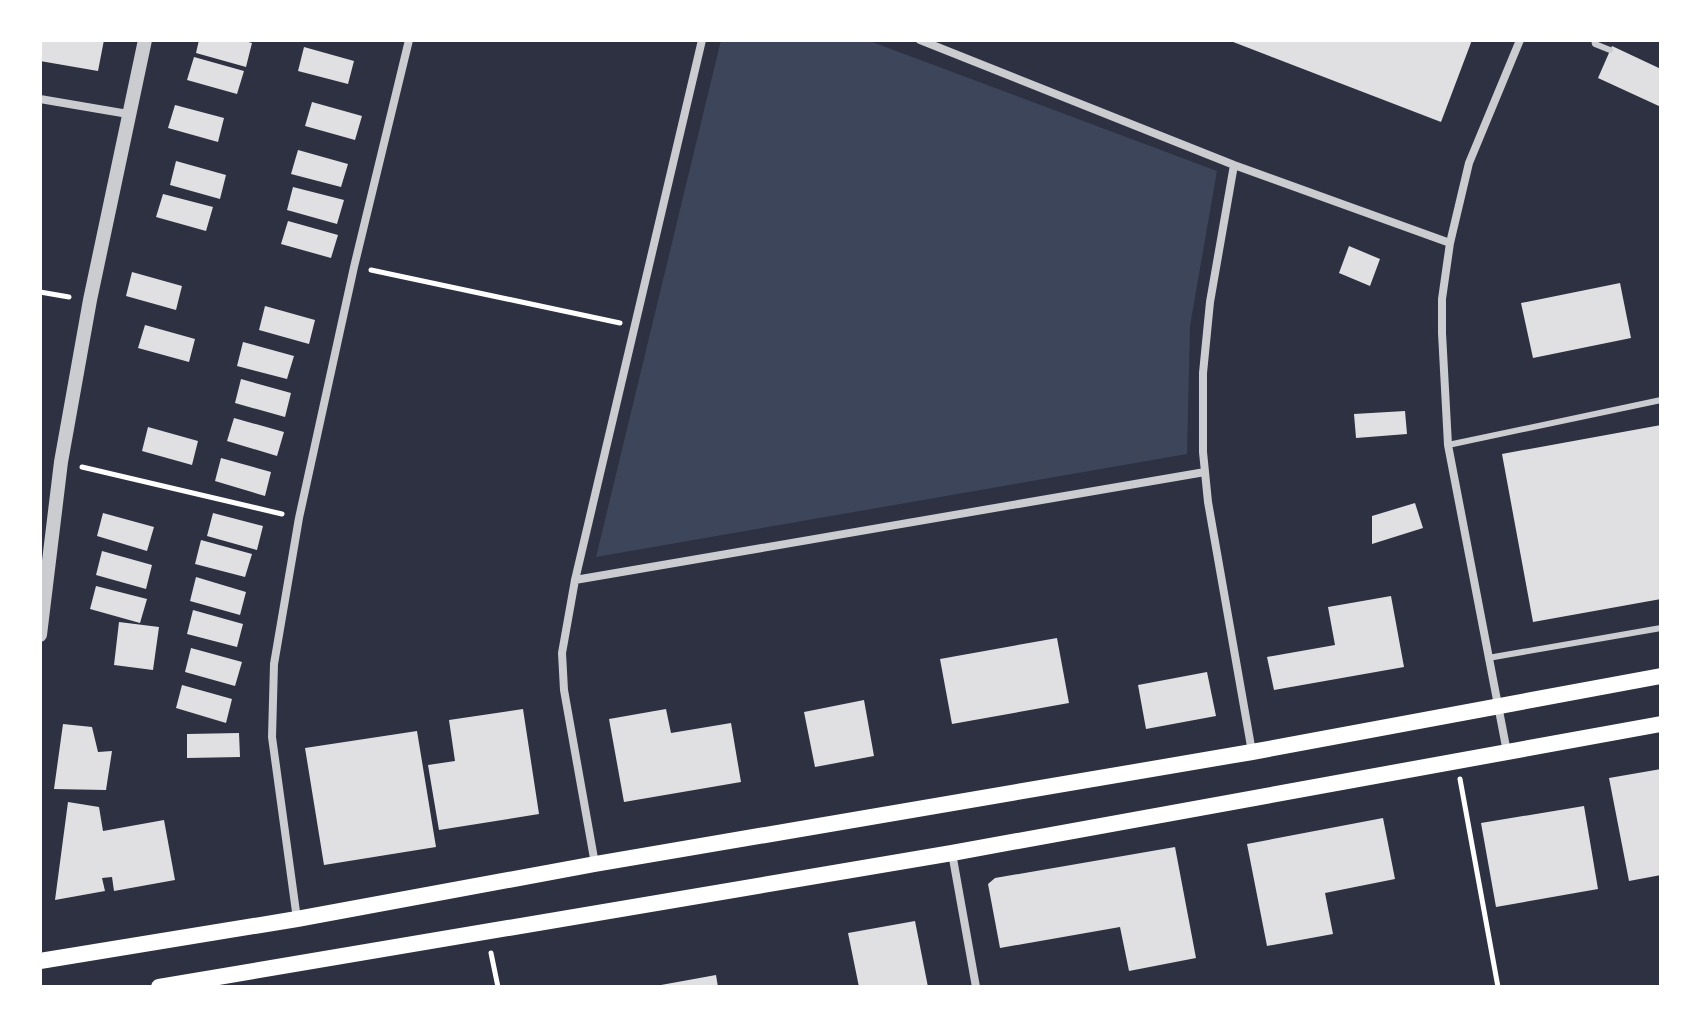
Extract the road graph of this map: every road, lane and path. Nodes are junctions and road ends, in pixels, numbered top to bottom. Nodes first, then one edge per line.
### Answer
1 (145, 40) edge
2 (409, 40) edge
3 (702, 40) edge
4 (920, 40) edge
5 (1520, 40) edge
6 (1594, 40) edge
7 (1610, 50) dead end
8 (40, 99) edge
9 (128, 114) junction
10 (1234, 165) junction
11 (1450, 243) junction
12 (354, 267) junction
13 (40, 292) edge
14 (90, 300) junction
15 (633, 326) junction
16 (1661, 400) edge
17 (1448, 445) junction
18 (61, 462) junction
19 (1205, 472) junction
20 (299, 518) junction
21 (575, 580) junction
22 (1661, 628) edge
23 (40, 635) edge
24 (1488, 658) junction
25 (1661, 676) edge
26 (1497, 705) junction
27 (1661, 724) edge
28 (1252, 752) junction
29 (1507, 753) junction
30 (1457, 762) junction
31 (952, 853) junction
32 (595, 864) junction
33 (297, 919) junction
34 (486, 930) junction
35 (40, 961) edge
36 (159, 987) edge
37 (498, 987) edge
38 (976, 987) edge
39 (1498, 987) edge

1 - 9 street
2 - 12 street
3 - 15 street
4 - 10 street
5 - 11 street
6 - 7 lane
8 - 9 street
9 - 14 street
10 - 11 street
10 - 19 street
11 - 17 street
12 - 15 path
12 - 20 street
13 - 14 path
14 - 18 street
15 - 21 street
16 - 17 lane
17 - 24 street
18 - 20 path
18 - 23 street
19 - 21 street
19 - 28 street
20 - 33 street
21 - 32 street
22 - 24 lane
24 - 26 street
25 - 26 main road
26 - 28 main road
26 - 29 street
27 - 29 main road
28 - 32 main road
29 - 30 main road
30 - 31 main road
30 - 39 path
31 - 34 main road
31 - 38 street
32 - 33 main road
33 - 35 main road
34 - 36 main road
34 - 37 path

